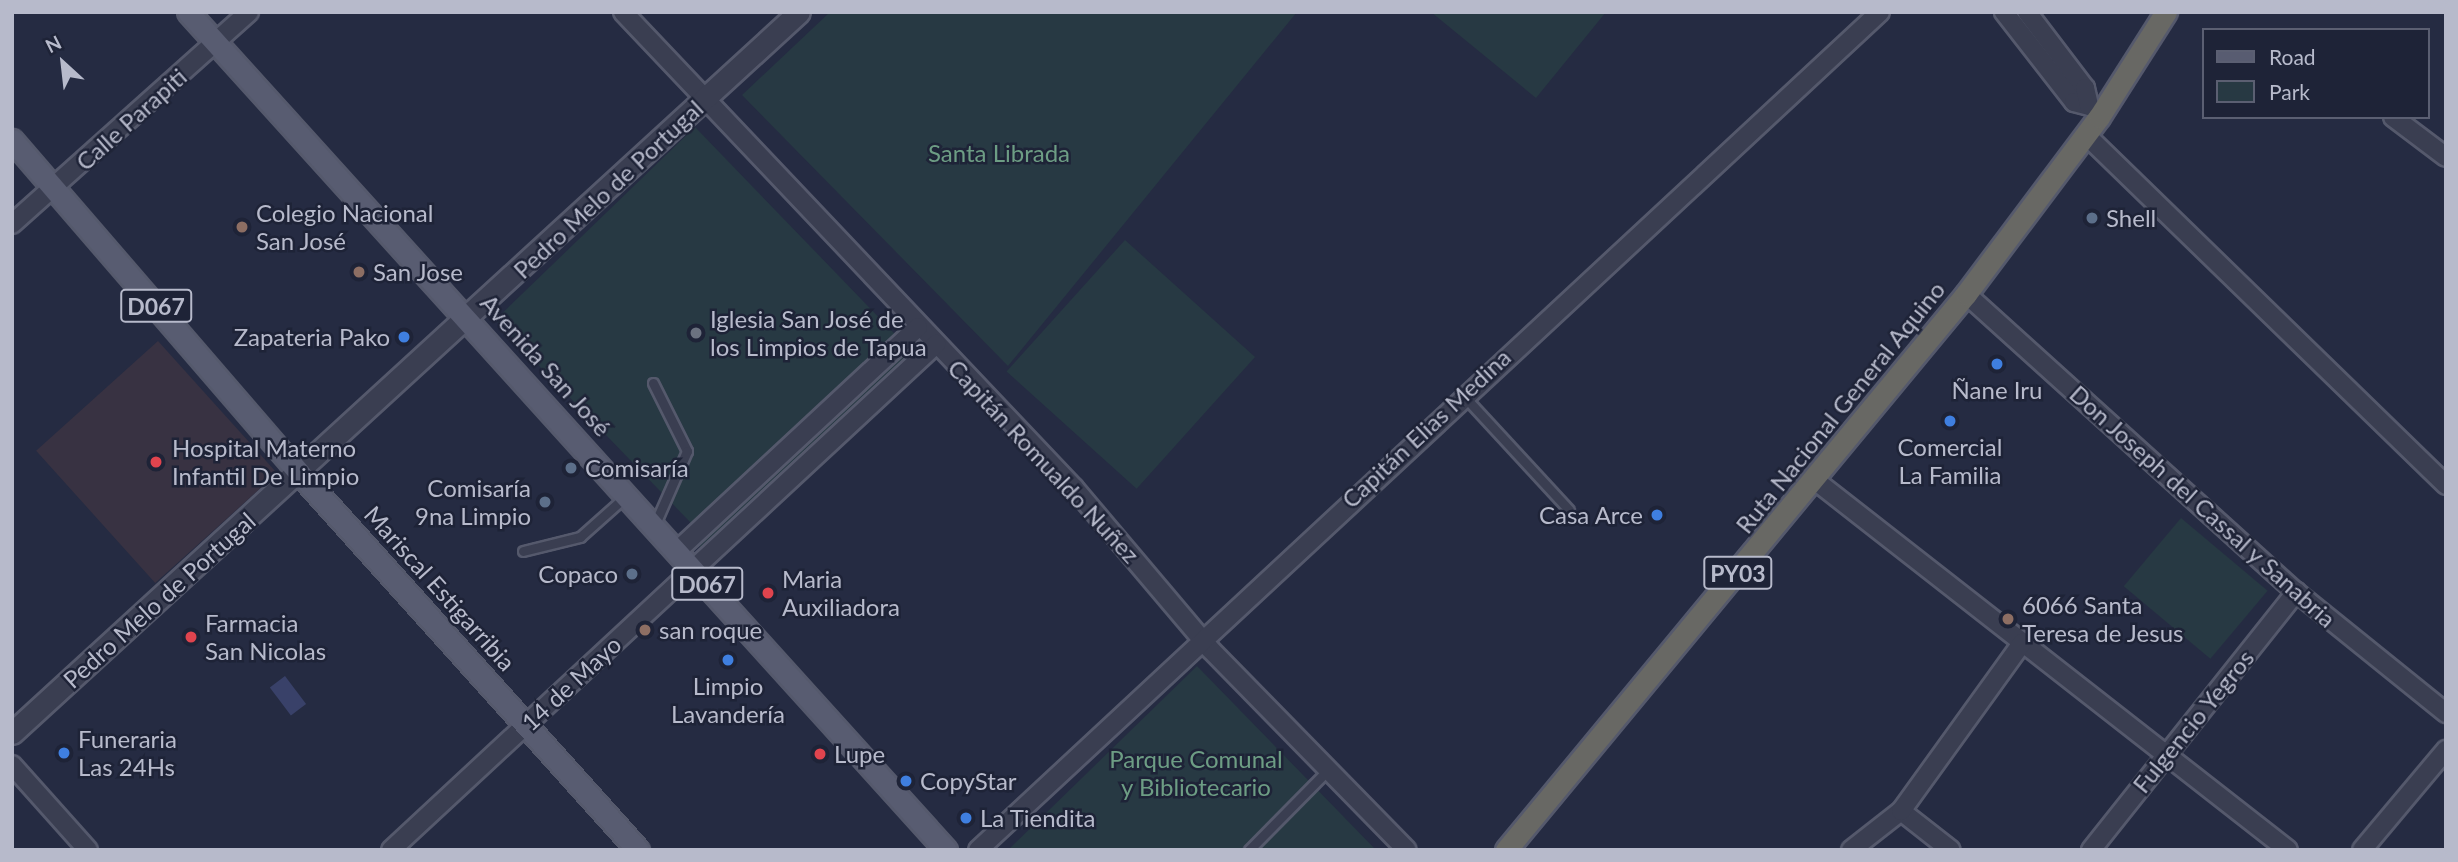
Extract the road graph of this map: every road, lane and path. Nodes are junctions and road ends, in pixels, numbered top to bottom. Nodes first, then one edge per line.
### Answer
1 (188, 12) edge
2 (248, 12) edge
3 (623, 12) edge
4 (799, 12) edge
5 (1880, 12) edge
6 (2004, 12) edge
7 (2027, 12) edge
8 (2157, 17) edge
9 (214, 43) junction
10 (705, 99) junction
11 (2094, 112) junction
12 (2396, 119) edge
13 (2086, 135) junction
14 (12, 139) edge
15 (2446, 157) edge
16 (55, 189) junction
17 (12, 224) edge
18 (1966, 294) junction
19 (469, 317) junction
20 (918, 327) junction
21 (936, 344) junction
22 (653, 383) dead end
23 (1462, 394) junction
24 (299, 473) junction
25 (1816, 481) junction
26 (2446, 485) edge
27 (627, 495) junction
28 (1569, 510) dead end
29 (654, 526) junction
30 (523, 551) dead end
31 (677, 551) junction
32 (694, 570) junction
33 (2296, 592) junction
34 (1200, 639) junction
35 (2023, 642) junction
36 (2446, 713) edge
37 (528, 723) junction
38 (12, 733) edge
39 (2446, 750) edge
40 (2167, 754) junction
41 (12, 765) edge
42 (1327, 771) junction
43 (1901, 811) junction
44 (88, 850) edge
45 (391, 850) edge
46 (638, 850) edge
47 (946, 850) edge
48 (978, 850) edge
49 (1249, 850) edge
50 (1406, 850) edge
51 (1506, 850) edge
52 (1851, 850) edge
53 (1951, 850) edge
54 (2091, 850) edge
55 (2288, 850) edge
56 (2362, 850) edge

1 - 9 main road, Avenida San José / D067
2 - 9 street, Calle Parapiti
3 - 10 street, Capitán Romualdo Nuñez
4 - 10 street, Pedro Melo de Portugal
5 - 23 street, Capitán Elias Medina
6 - 11 street
7 - 11 street
8 - 11 highway, Ruta Nacional General Aquino / PY03
9 - 16 street, Calle Parapiti
9 - 19 main road, Avenida San José / D067
10 - 19 street, Pedro Melo de Portugal
10 - 20 street, Capitán Romualdo Nuñez
11 - 13 highway, Ruta Nacional General Aquino / PY03
12 - 15 street
13 - 18 highway, Ruta Nacional General Aquino / PY03
13 - 26 street
14 - 16 main road, Mariscal Estigarribia / D067
16 - 17 street, Calle Parapiti
16 - 24 main road, Mariscal Estigarribia / D067
18 - 25 highway, Ruta Nacional General Aquino / PY03
18 - 33 street, Don Joseph del Cassal y Sanabria
19 - 24 street, Pedro Melo de Portugal
19 - 27 main road, Avenida San José / D067
20 - 21 street, Capitán Romualdo Nuñez
20 - 31 street
21 - 32 street, 14 de Mayo
21 - 34 street, Capitán Romualdo Nuñez
22 - 29 lane
23 - 28 lane
23 - 34 street, Capitán Elias Medina
24 - 37 main road, Mariscal Estigarribia / D067
24 - 38 street, Pedro Melo de Portugal
25 - 35 street
25 - 51 highway, Ruta Nacional General Aquino / PY03
27 - 29 main road, Avenida San José / D067
27 - 30 lane
29 - 31 main road, Avenida San José / D067
31 - 32 main road, Avenida San José / D067
32 - 37 street, 14 de Mayo
32 - 47 main road, Avenida San José / D067
33 - 36 street, Don Joseph del Cassal y Sanabria
33 - 40 street, Fulgencio Yegros
34 - 42 street, Capitán Romualdo Nuñez
34 - 48 street, Capitán Elias Medina
35 - 40 street
35 - 43 street
37 - 45 street, 14 de Mayo
37 - 46 main road, Mariscal Estigarribia / D067
39 - 56 street
40 - 54 street, Fulgencio Yegros
40 - 55 street
41 - 44 street
42 - 49 lane
42 - 50 street, Capitán Romualdo Nuñez
43 - 52 street
43 - 53 street

